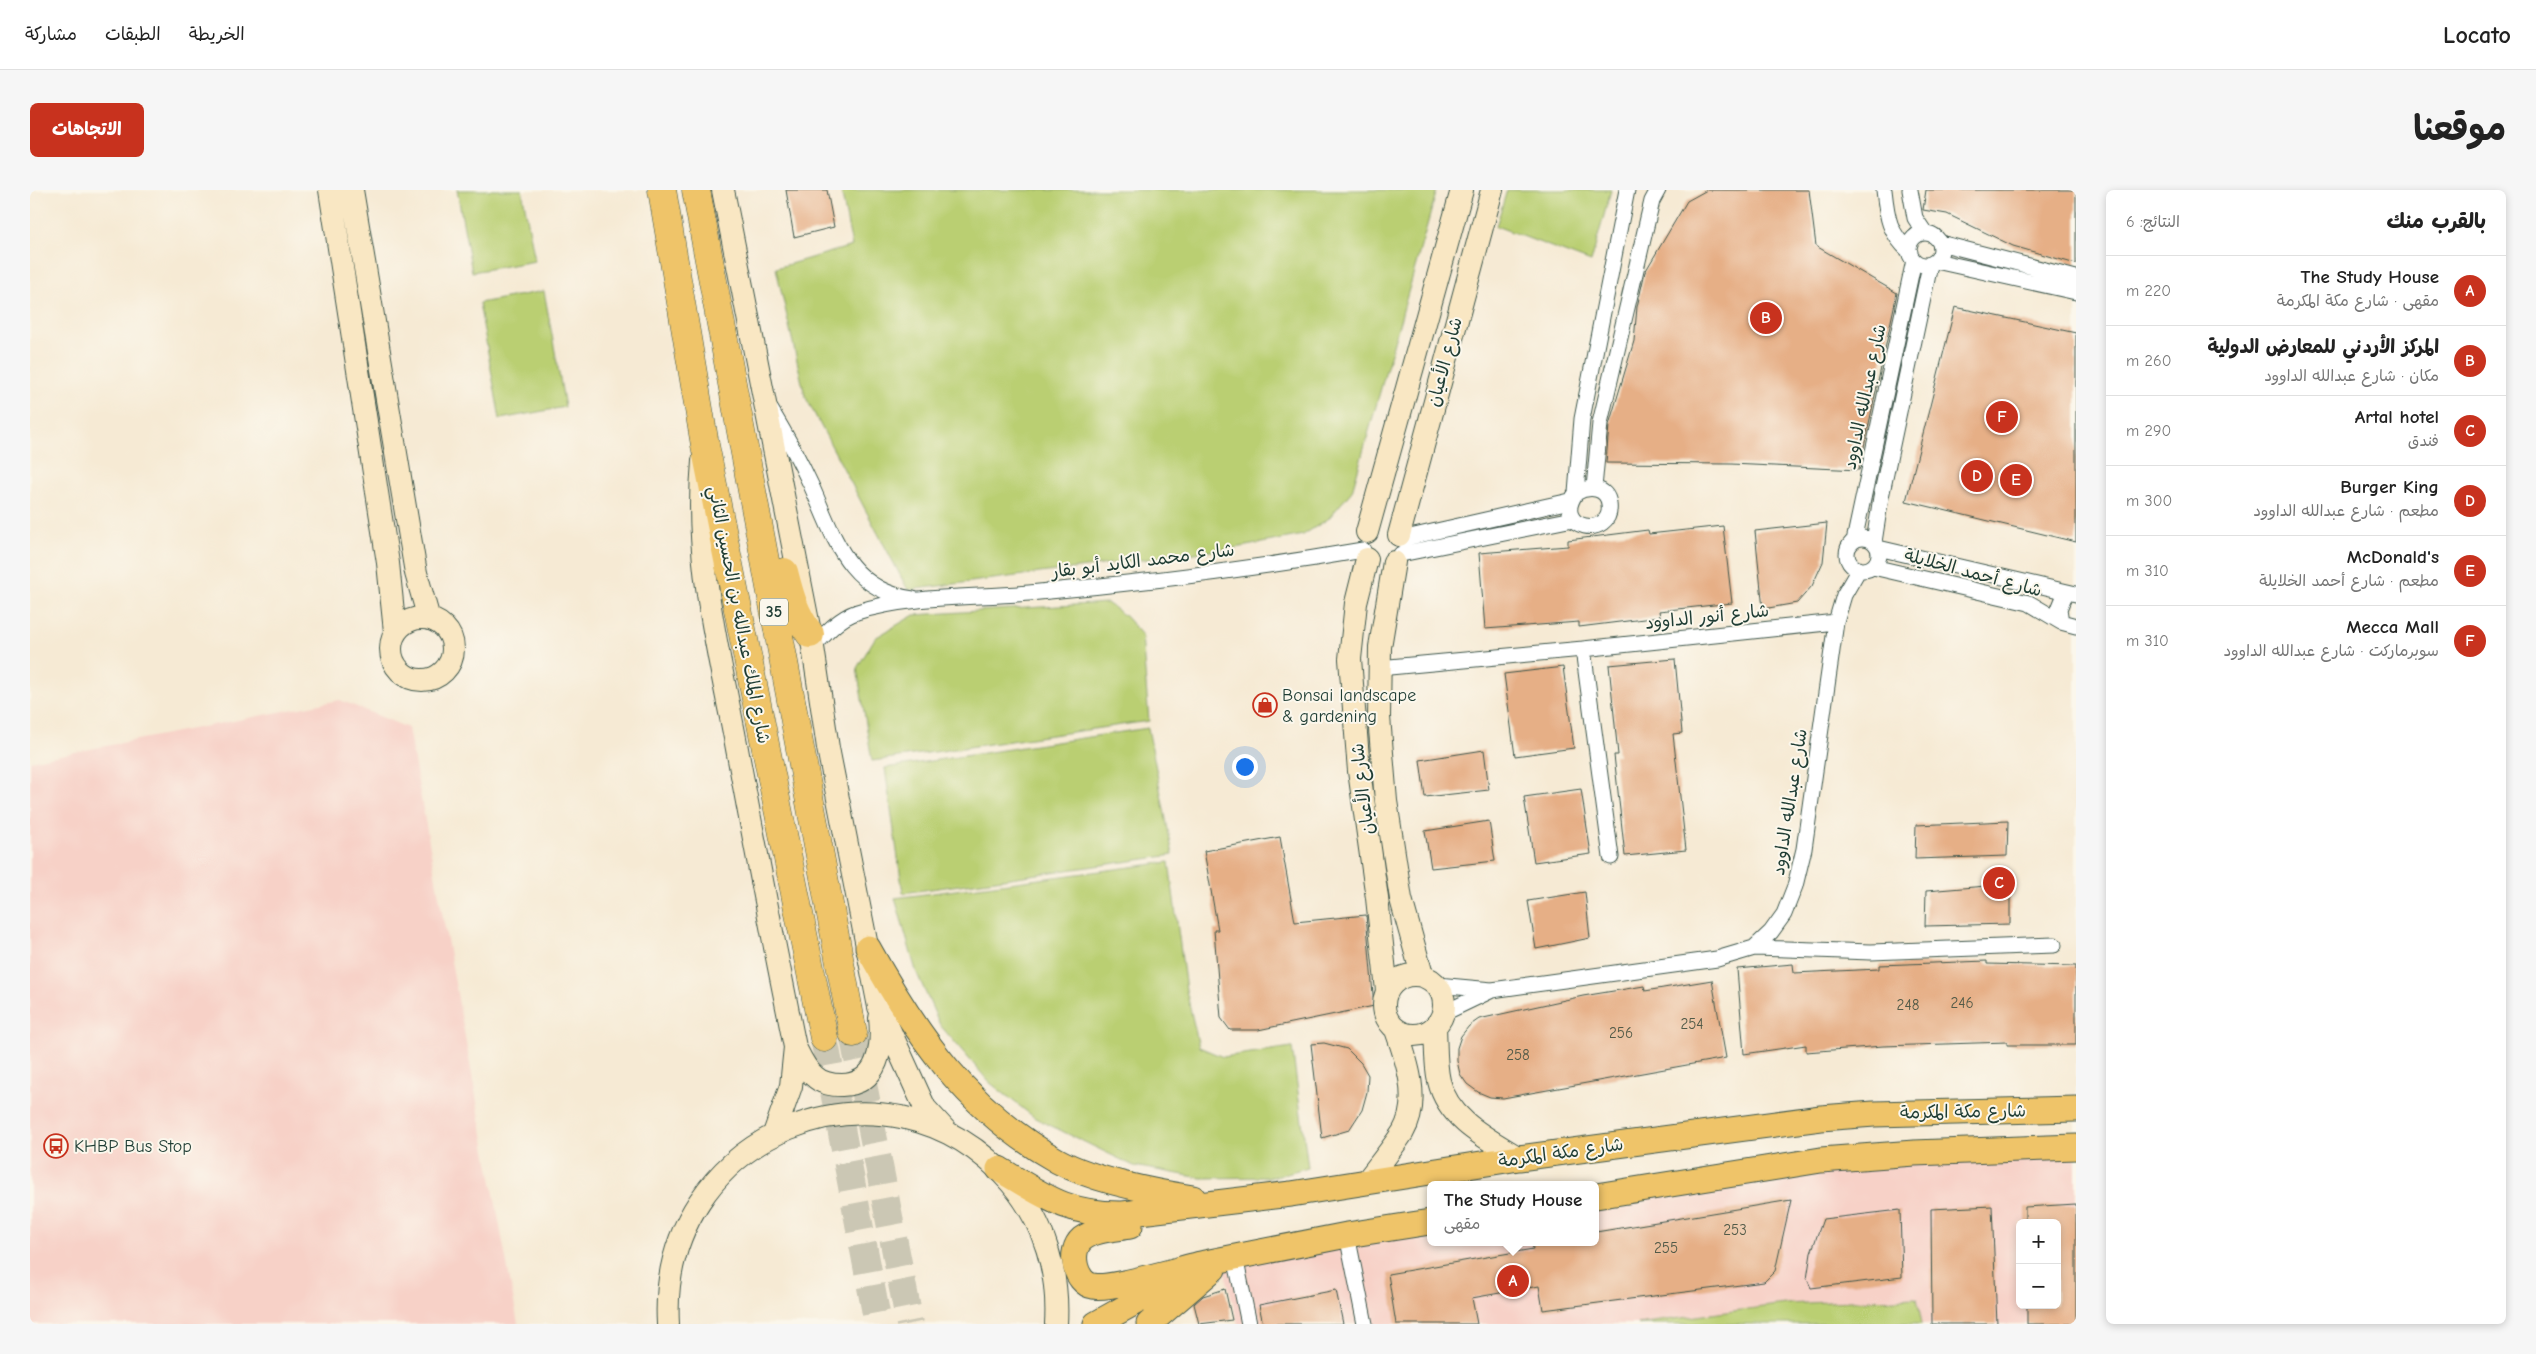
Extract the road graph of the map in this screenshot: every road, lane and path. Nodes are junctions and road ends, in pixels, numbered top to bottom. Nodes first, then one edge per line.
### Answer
1 (330, 190) edge
2 (352, 190) edge
3 (662, 190) edge
4 (696, 190) edge
5 (723, 190) edge
6 (1462, 190) edge
7 (1492, 190) edge
8 (1627, 190) edge
9 (1658, 190) edge
10 (1884, 190) edge
11 (1910, 190) edge
12 (1925, 233) junction
13 (1940, 243) junction
14 (1912, 256) junction
15 (1933, 263) junction
16 (2076, 278) edge
17 (2076, 292) edge
18 (763, 398) junction
19 (739, 421) junction
20 (705, 445) junction
21 (1594, 488) junction
22 (1573, 497) junction
23 (1573, 519) junction
24 (1854, 541) junction
25 (1876, 545) junction
26 (1366, 547) junction
27 (1399, 547) junction
28 (1866, 568) junction
29 (2071, 593) edge
30 (927, 600) junction
31 (429, 619) junction
32 (1836, 622) junction
33 (2060, 622) junction
34 (2076, 626) edge
35 (395, 632) junction
36 (812, 640) junction
37 (1583, 649) junction
38 (1379, 668) junction
39 (1611, 857) dead end
40 (2054, 945) dead end
41 (868, 948) junction
42 (1754, 948) junction
43 (1430, 980) junction
44 (1492, 990) junction
45 (1387, 991) junction
46 (879, 1006) junction
47 (1440, 1020) junction
48 (1396, 1030) junction
49 (853, 1033) tunnel mouth
50 (824, 1038) tunnel mouth
51 (795, 1047) junction
52 (2076, 1109) edge
53 (947, 1132) junction
54 (774, 1134) junction
55 (2076, 1148) edge
56 (1519, 1158) junction
57 (999, 1169) junction
58 (1366, 1182) junction
59 (1291, 1194) junction
60 (1599, 1196) edge
61 (1218, 1201) junction
62 (1427, 1222) edge
63 (1347, 1235) junction
64 (1221, 1260) junction
65 (668, 1324) edge
66 (1056, 1324) edge
67 (1096, 1324) edge
68 (1148, 1324) edge
69 (1249, 1324) edge
70 (1365, 1324) edge

1 - 35 street
2 - 31 street
3 - 20 highway, شارع الملك عبدالله بن الحسين الثاني / 35
4 - 19 highway, شارع الملك عبدالله بن الحسين الثاني / 35
5 - 18 street
6 - 26 street, شارع الأعيان
7 - 27 street, شارع الأعيان
8 - 22 street
9 - 21 street
10 - 14 street
11 - 12 street
12 - 13 street
12 - 14 street
13 - 15 street
13 - 16 street
14 - 15 street
14 - 24 street, شارع عبدالله الداوود
15 - 17 street
15 - 25 street, شارع عبدالله الداوود
18 - 30 street, شارع محمد الكايد أبو بقار
18 - 36 street
19 - 36 highway
19 - 49 highway, شارع الملك عبدالله بن الحسين الثاني / 35
20 - 50 highway, شارع الملك عبدالله بن الحسين الثاني / 35
20 - 51 street
21 - 22 street
21 - 23 street
22 - 23 street
22 - 27 street
23 - 27 street
24 - 25 street
24 - 28 street
25 - 28 street
25 - 29 street, شارع أحمد الخلايلة
26 - 27 street
26 - 27 street
26 - 30 street, شارع محمد الكايد أبو بقار
26 - 45 street, شارع الأعيان
27 - 38 street, شارع الأعيان
28 - 32 street, شارع عبدالله الداوود
28 - 33 street, شارع أحمد الخلايلة
29 - 33 street
30 - 36 street, شارع محمد الكايد أبو بقار
31 - 35 street
31 - 35 street
32 - 37 street, شارع أنور الداوود
32 - 42 street, شارع عبدالله الداوود
33 - 34 street, شارع أحمد الخلايلة
36 - 41 street
37 - 38 street, شارع أنور الداوود
37 - 39 street
38 - 43 street, شارع الأعيان
40 - 42 street
41 - 46 street
41 - 61 main road
42 - 44 street, شارع عبدالله الداوود
43 - 44 street, شارع عبدالله الداوود
43 - 45 street
43 - 47 street
44 - 47 street, شارع عبدالله الداوود
45 - 48 street
46 - 51 street
46 - 53 street
47 - 48 street
47 - 56 street
48 - 58 street
51 - 54 street
52 - 56 main road, شارع مكة المكرمة
53 - 54 street
53 - 57 street
54 - 65 street
55 - 60 main road
56 - 58 main road, شارع مكة المكرمة
57 - 61 main road, شارع مكة المكرمة
57 - 66 street
58 - 59 main road, شارع مكة المكرمة
59 - 61 main road, شارع مكة المكرمة
59 - 64 main road
62 - 63 main road
63 - 64 main road
63 - 70 street
64 - 67 main road
64 - 68 main road
64 - 69 street

